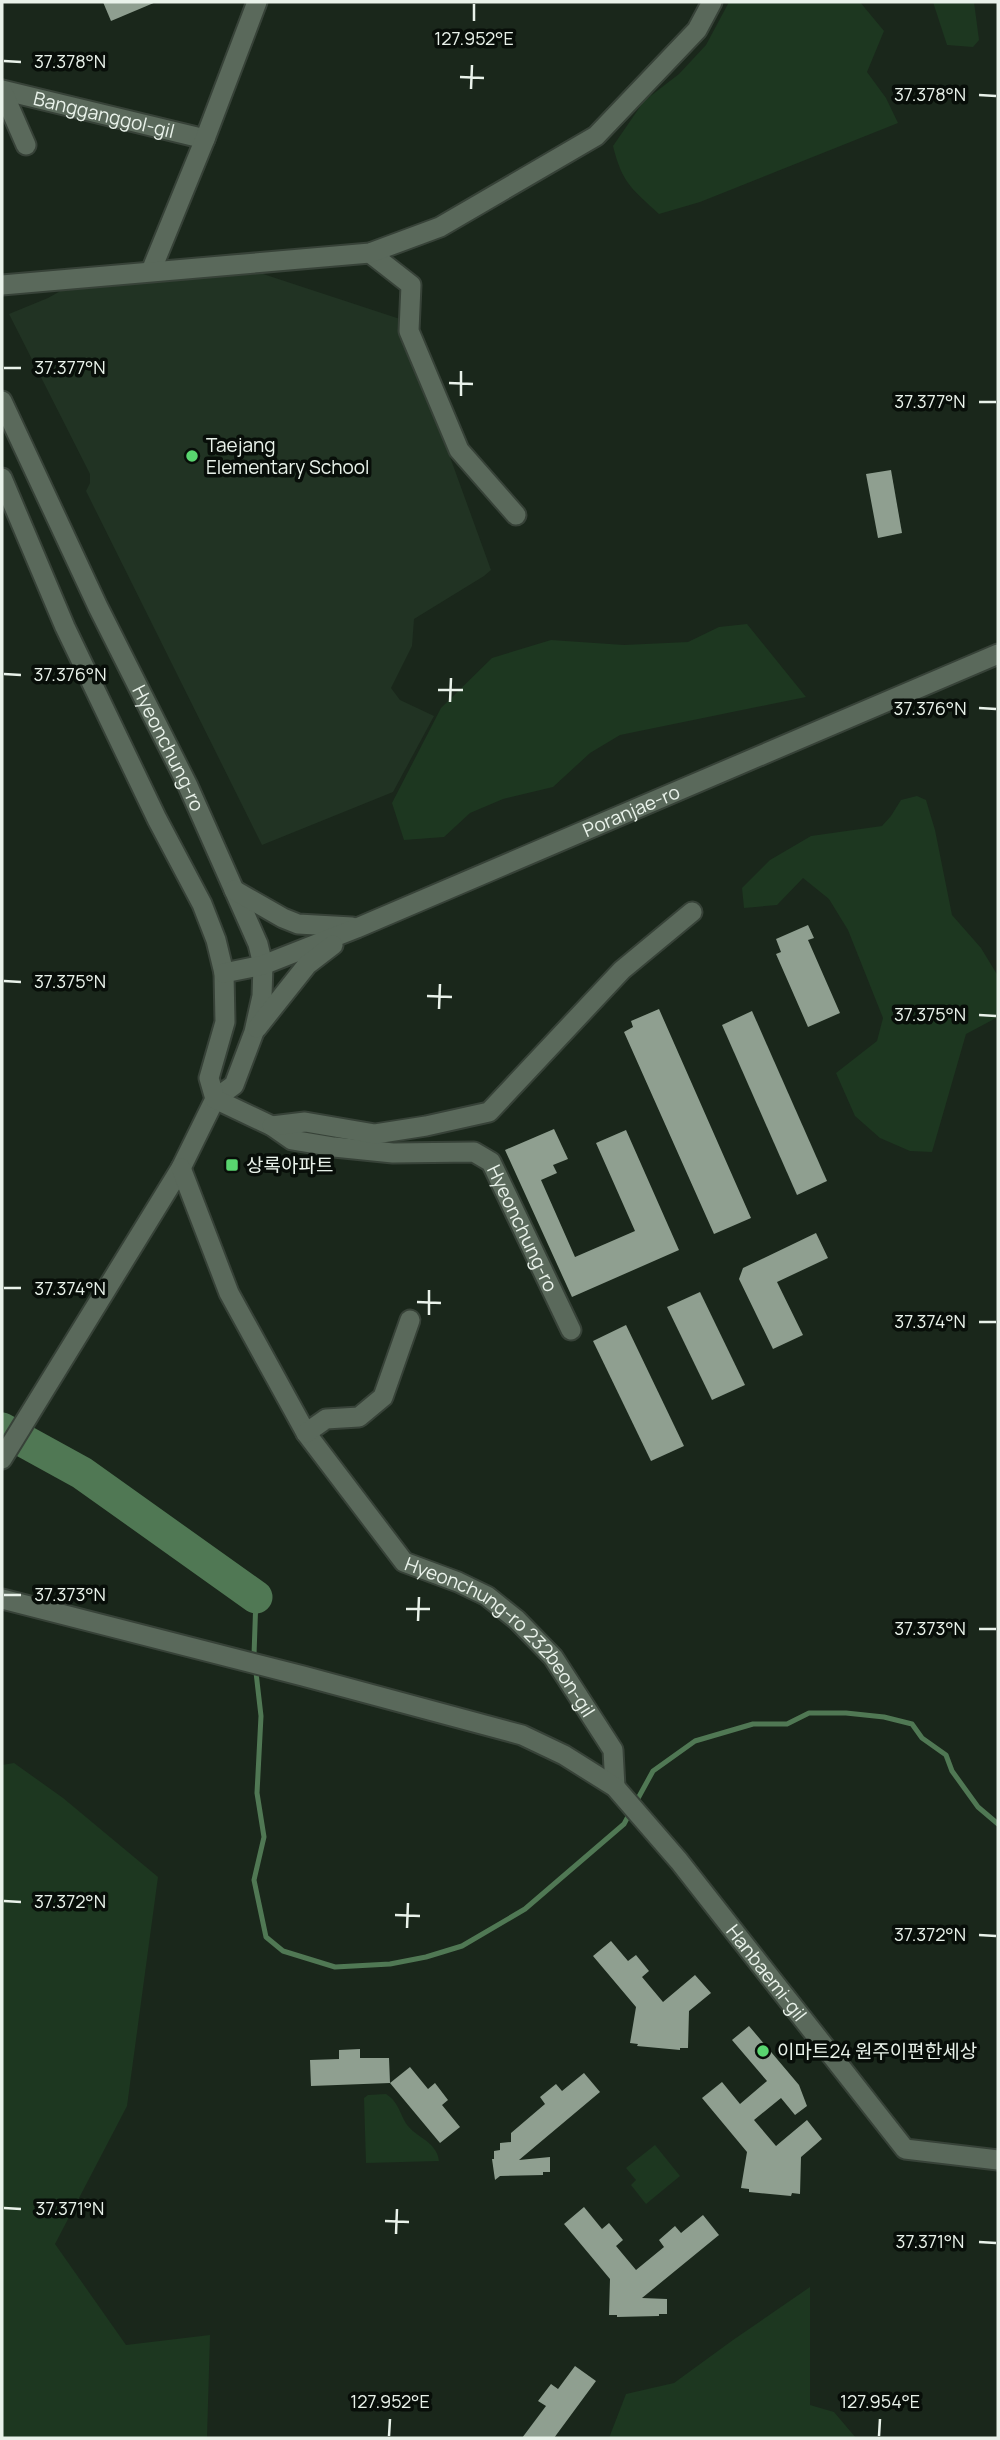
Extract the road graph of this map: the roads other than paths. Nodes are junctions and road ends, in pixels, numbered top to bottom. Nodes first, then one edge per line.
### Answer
1 (257, 2) edge
2 (712, 2) edge
3 (2, 90) edge
4 (205, 139) junction
5 (26, 145) dead end
6 (370, 253) junction
7 (151, 271) junction
8 (2, 285) edge
9 (2, 401) edge
10 (37, 478) junction
11 (5, 485) edge
12 (516, 515) dead end
13 (998, 654) edge
14 (234, 890) junction
15 (692, 912) dead end
16 (357, 928) junction
17 (263, 965) junction
18 (224, 973) junction
19 (254, 1032) junction
20 (215, 1099) junction
21 (272, 1126) junction
22 (181, 1168) junction
23 (410, 1320) dead end
24 (571, 1330) dead end
25 (306, 1433) junction
26 (7, 1450) edge
27 (2, 1599) edge
28 (618, 1791) junction
29 (998, 2160) edge

1 - 4 street
2 - 6 street
3 - 4 street, Bangganggol-gil
3 - 5 street, Bangganggol-gil
4 - 7 street
6 - 7 street
6 - 12 street
7 - 8 street
9 - 10 street, Hyeonchung-ro
10 - 11 street
10 - 14 street, Hyeonchung-ro
11 - 18 street, Hyeonchung-ro
13 - 16 street, Poranjae-ro
14 - 16 street
14 - 17 street, Hyeonchung-ro
15 - 21 street
16 - 17 street, Poranjae-ro
16 - 19 street
17 - 18 street, Poranjae-ro
17 - 19 street, Hyeonchung-ro
18 - 20 street, Hyeonchung-ro
19 - 20 street, Hyeonchung-ro
20 - 21 street, Hyeonchung-ro
20 - 22 street, Hyeonchung-ro
21 - 24 street, Hyeonchung-ro
22 - 25 street, Hyeonchung-ro 232beon-gil
22 - 26 street, Hyeonchung-ro
23 - 25 street
25 - 28 street, Hyeonchung-ro 232beon-gil
27 - 28 street
28 - 29 street, Hanbaemi-gil

